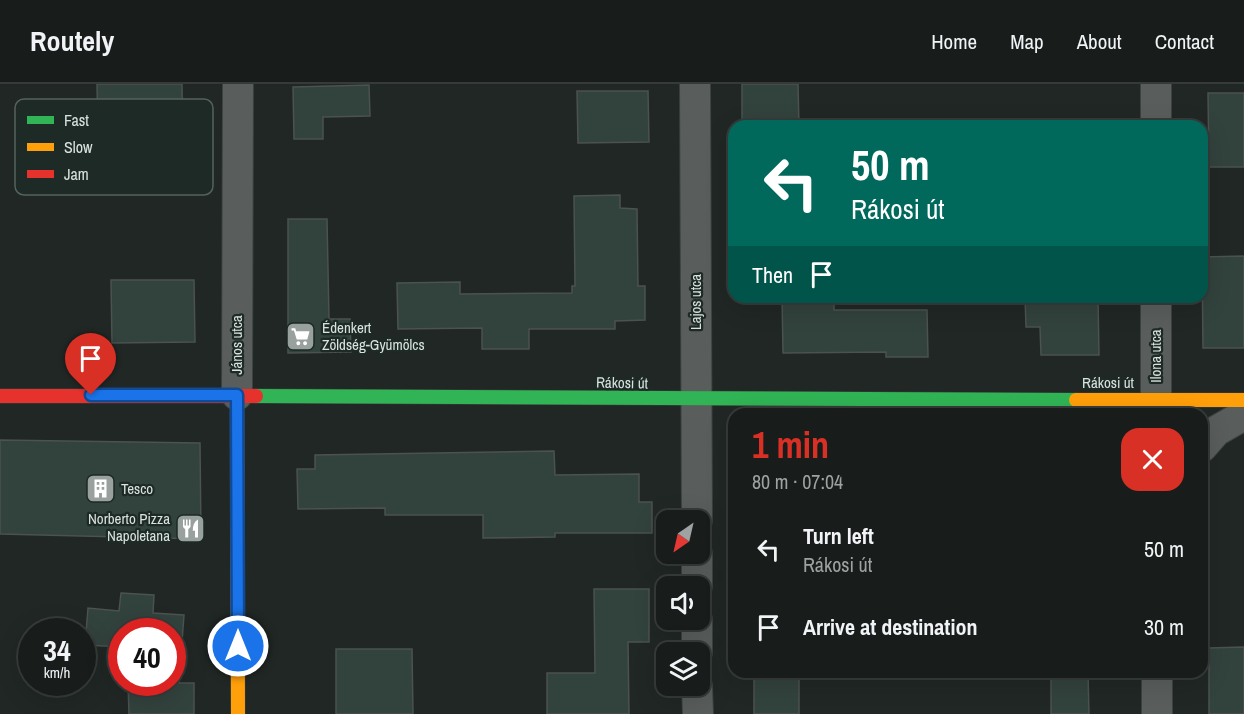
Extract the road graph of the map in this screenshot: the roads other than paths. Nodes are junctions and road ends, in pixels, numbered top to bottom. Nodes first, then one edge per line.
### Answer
1 (237, 84) edge
2 (695, 84) edge
3 (1156, 84) edge
4 (1156, 120) edge
5 (1156, 303) edge
6 (237, 395) junction
7 (0, 396) edge
8 (696, 400) junction
9 (1244, 400) edge
10 (1156, 407) edge
11 (1244, 415) edge
12 (1208, 440) edge
13 (697, 510) edge
14 (1157, 678) edge
15 (698, 696) edge
16 (238, 714) edge
17 (698, 714) edge
18 (1157, 714) edge

1 - 6 street, János utca
2 - 8 street, Lajos utca
3 - 4 street
5 - 10 street, Ilona utca
6 - 7 main road, Rákosi út
6 - 8 main road, Rákosi út
6 - 16 main road, János utca
8 - 10 main road, Rákosi út
8 - 13 street, Lajos utca
9 - 10 main road, Rákosi út
11 - 12 street
14 - 18 street
15 - 17 street

